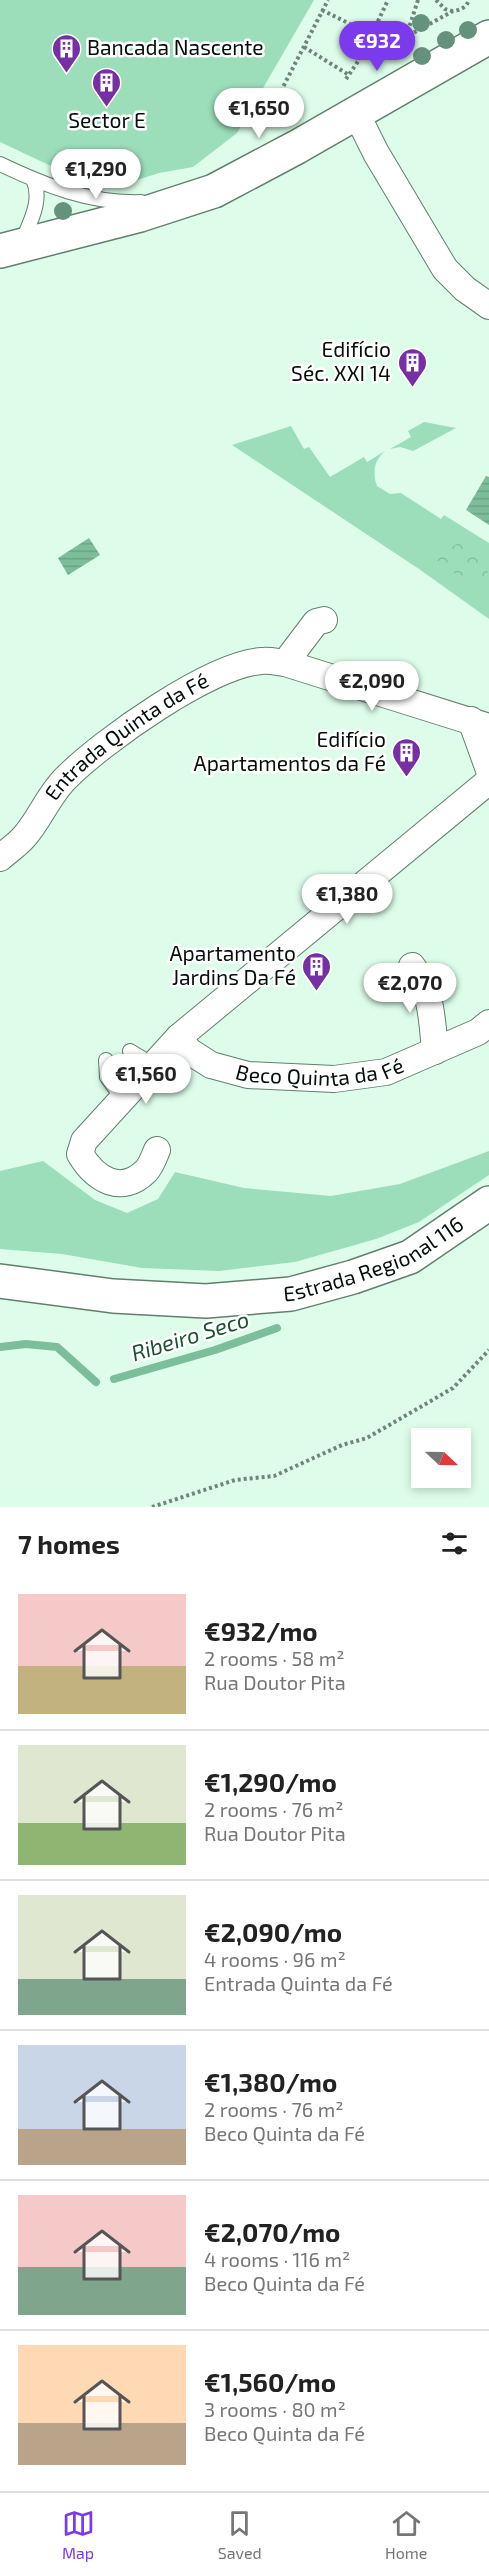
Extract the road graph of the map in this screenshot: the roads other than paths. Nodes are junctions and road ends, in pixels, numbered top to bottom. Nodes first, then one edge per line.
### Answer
1 (489, 37) edge
2 (356, 113) junction
3 (0, 164) edge
4 (33, 179) junction
5 (186, 201) junction
6 (10, 249) edge
7 (489, 306) edge
8 (324, 620) dead end
9 (285, 663) junction
10 (480, 724) edge
11 (489, 770) edge
12 (489, 781) edge
13 (0, 858) edge
14 (412, 966) dead end
15 (489, 1023) edge
16 (179, 1037) junction
17 (130, 1051) dead end
18 (435, 1051) junction
19 (106, 1060) dead end
20 (153, 1065) junction
21 (123, 1099) junction
22 (157, 1150) dead end
23 (489, 1203) edge
24 (0, 1281) edge

1 - 2 main road
2 - 5 main road
2 - 7 street
3 - 4 lane
4 - 5 lane
4 - 6 lane
5 - 6 main road
8 - 9 street
9 - 10 street, Entrada Quinta da Fé
9 - 13 street, Entrada Quinta da Fé
10 - 11 street, Entrada Quinta da Fé
12 - 16 street
14 - 18 street, Beco Quinta da Fé
15 - 18 street, Beco Quinta da Fé
16 - 18 street, Beco Quinta da Fé
16 - 20 street
17 - 20 lane
19 - 21 lane
20 - 21 street
21 - 22 street
23 - 24 main road, Estrada Regional 116

